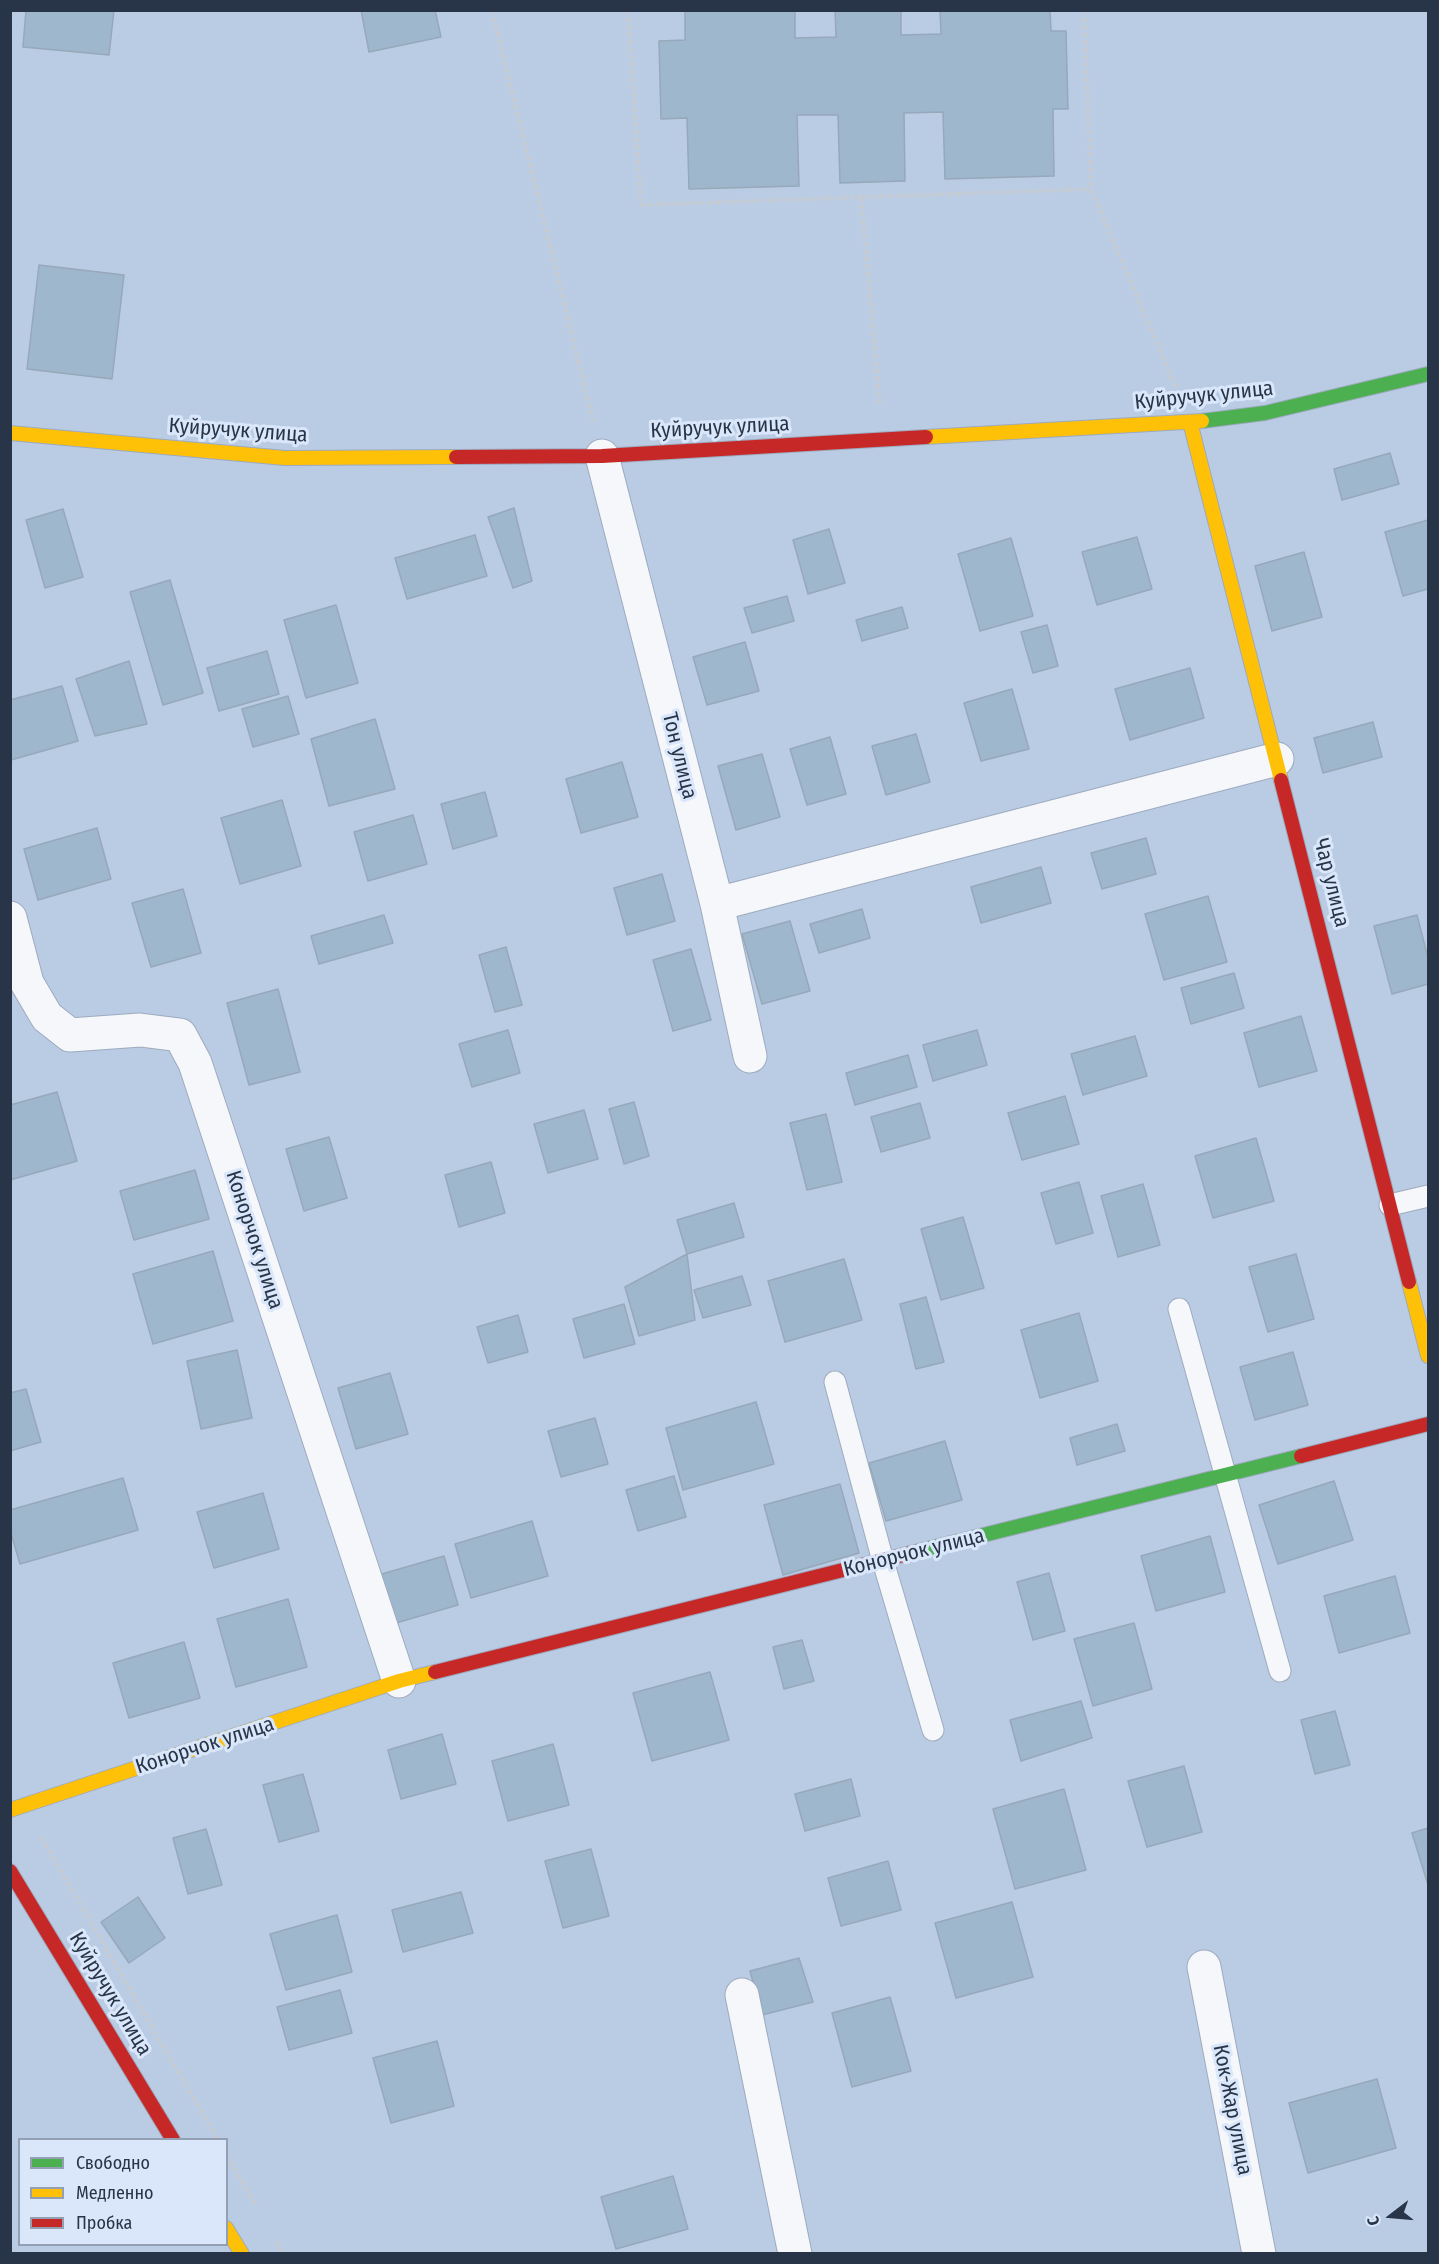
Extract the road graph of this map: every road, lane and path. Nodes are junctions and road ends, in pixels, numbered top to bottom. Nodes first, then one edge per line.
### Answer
1 (492, 10) edge
2 (628, 10) edge
3 (1084, 10) edge
4 (1091, 189) junction
5 (861, 197) junction
6 (1428, 374) edge
7 (1190, 422) junction
8 (10, 433) edge
9 (883, 440) junction
10 (602, 456) junction
11 (1277, 759) junction
12 (717, 904) junction
13 (10, 918) edge
14 (750, 1056) dead end
15 (1428, 1196) edge
16 (1390, 1205) junction
17 (1179, 1310) dead end
18 (1428, 1356) edge
19 (835, 1382) dead end
20 (1428, 1424) edge
21 (1226, 1475) junction
22 (883, 1561) junction
23 (1280, 1671) dead end
24 (399, 1681) junction
25 (933, 1730) dead end
26 (17, 1808) edge
27 (10, 1871) edge
28 (1204, 1967) dead end
29 (742, 1995) dead end
30 (172, 2138) edge
31 (217, 2138) edge
32 (228, 2231) edge
33 (242, 2253) edge
34 (795, 2253) edge
35 (1259, 2253) edge

1 - 10 path
2 - 5 path
3 - 4 path
4 - 5 path
4 - 7 path
5 - 9 path
6 - 7 street, Куйручук улица
7 - 9 street, Куйручук улица
7 - 11 street, Чар улица
8 - 10 street, Куйручук улица
9 - 10 street, Куйручук улица
10 - 12 street, Тон улица
11 - 12 street
11 - 16 street, Чар улица
12 - 14 street, Тон улица
13 - 24 street, Конорчок улица
15 - 16 lane
16 - 18 street, Чар улица
17 - 21 lane
19 - 22 lane
20 - 21 street, Конорчок улица
21 - 22 street, Конорчок улица
21 - 23 lane
22 - 24 street, Конорчок улица
22 - 25 lane
24 - 26 street, Конорчок улица
26 - 31 path
27 - 30 street, Куйручук улица
28 - 35 street, Кок-Жар улица
29 - 34 street
32 - 33 street

